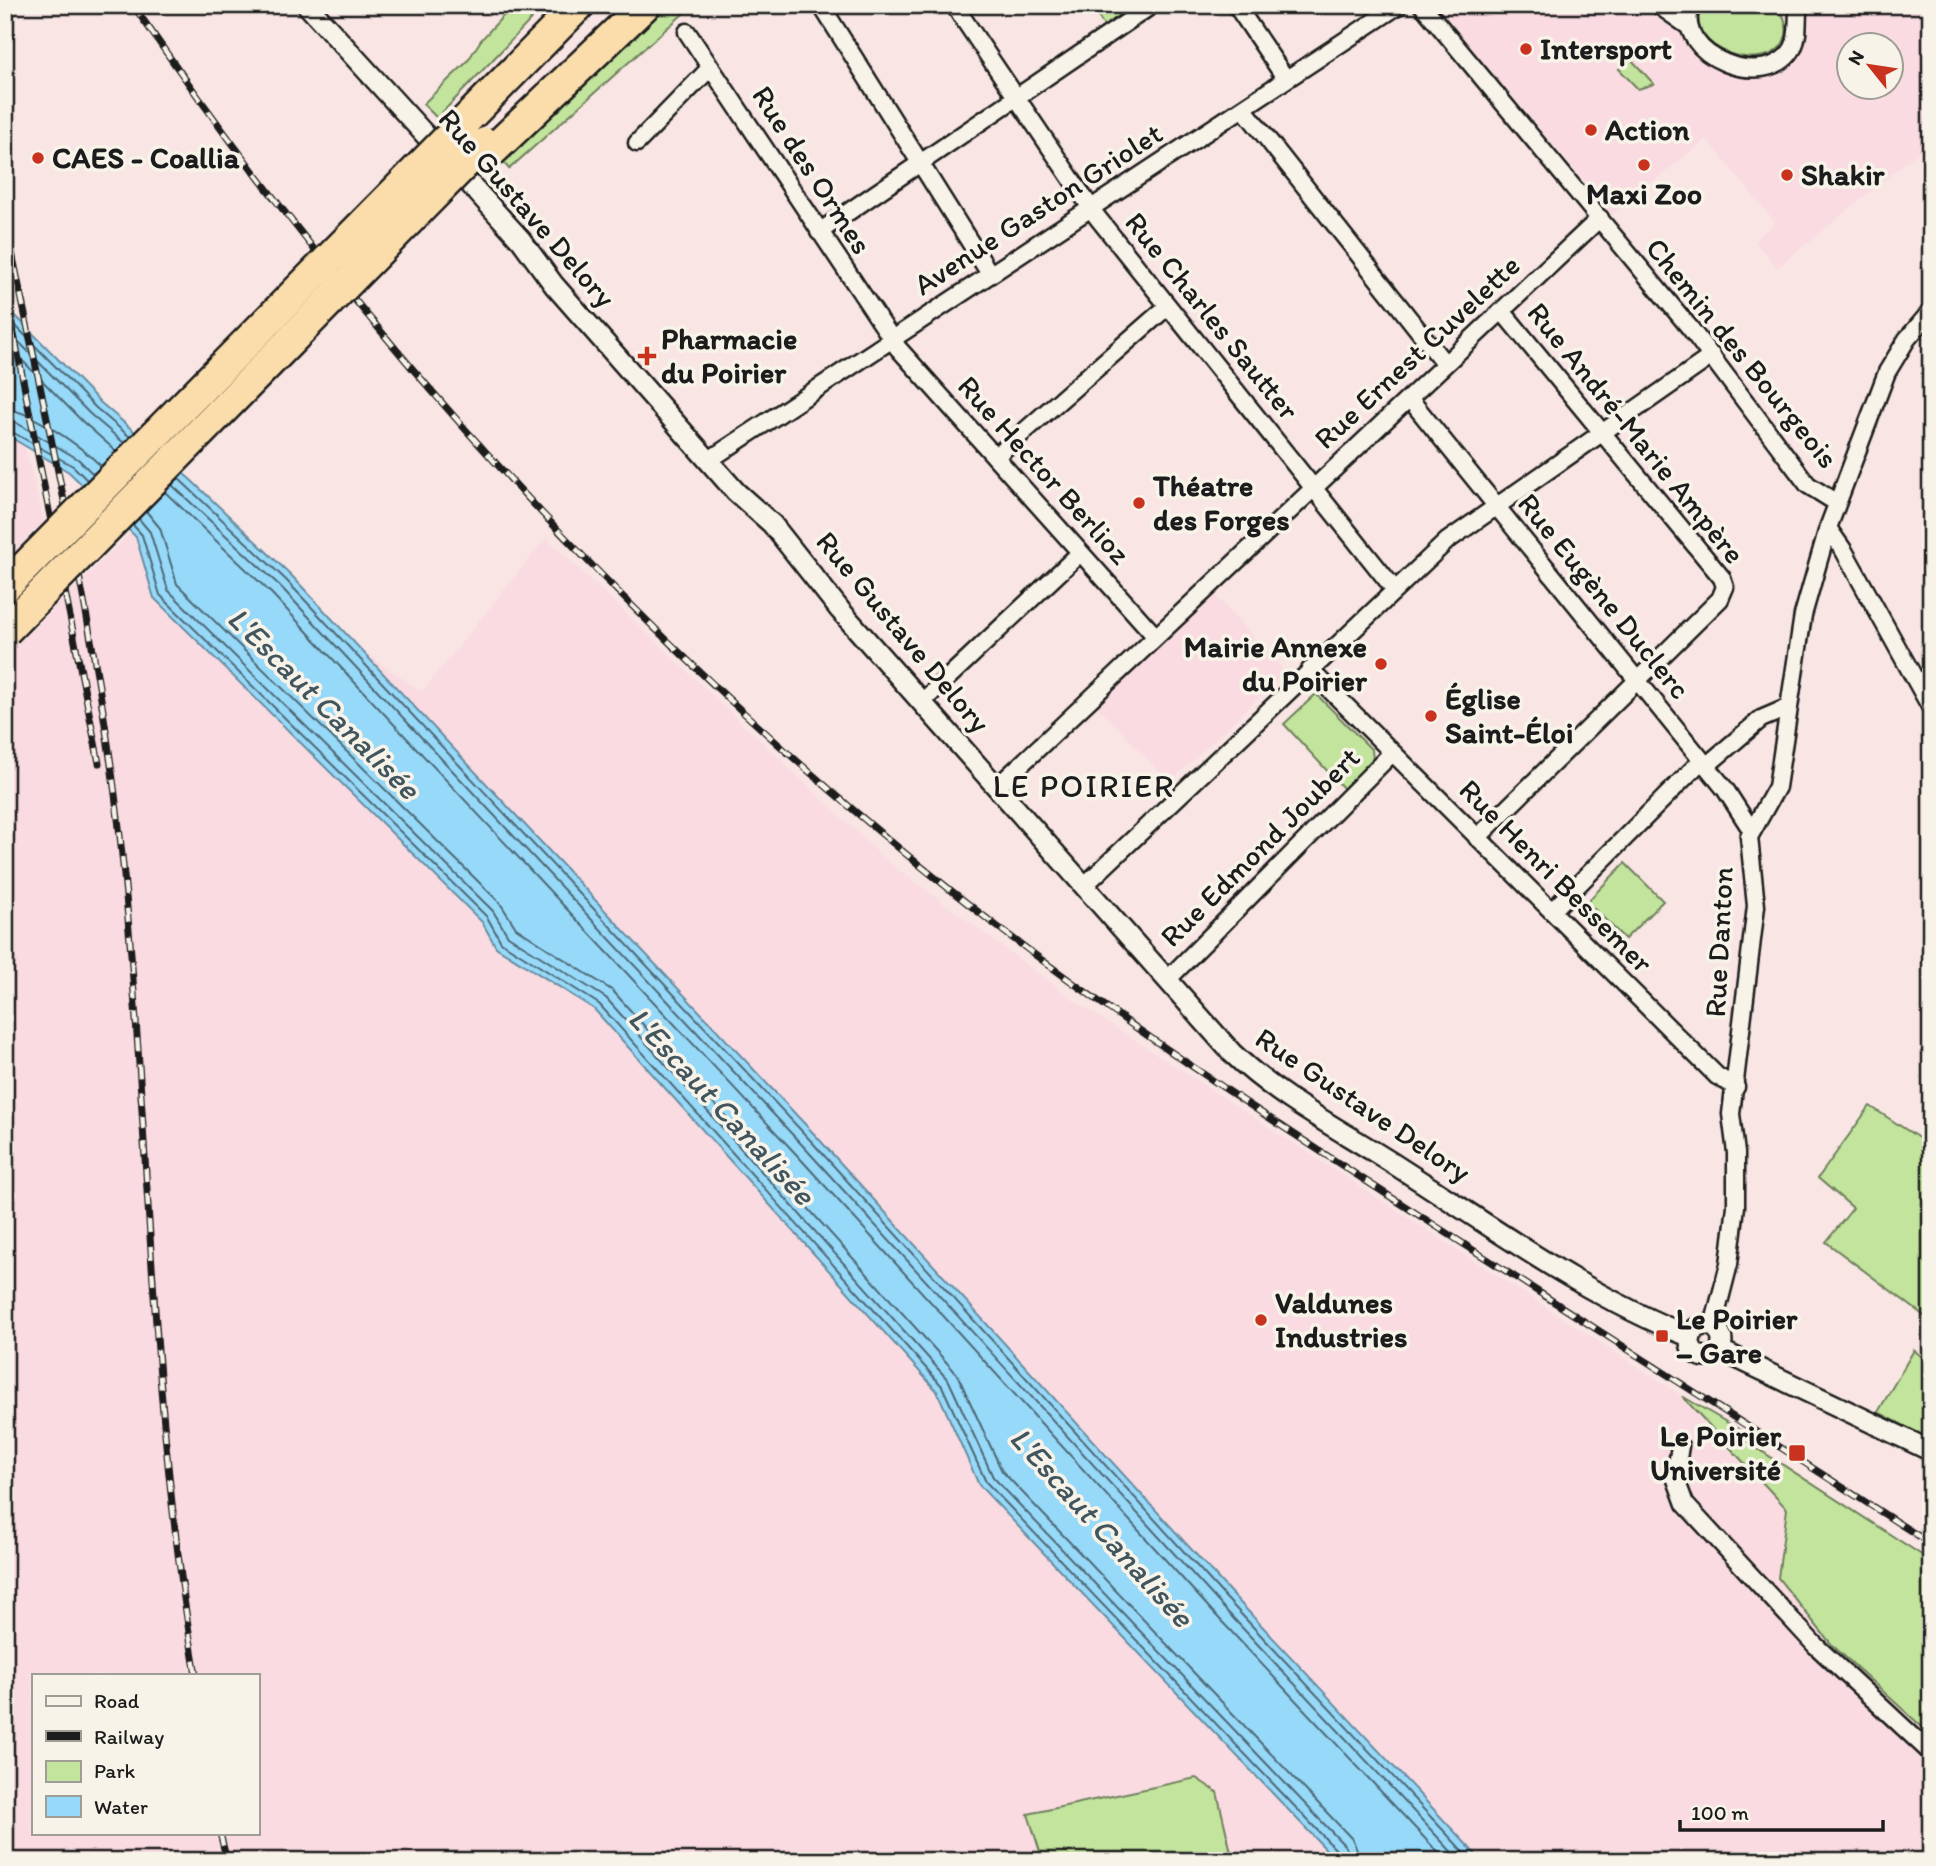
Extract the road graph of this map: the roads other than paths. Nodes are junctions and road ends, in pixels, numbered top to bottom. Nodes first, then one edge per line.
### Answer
1 (306, 5) edge
2 (571, 5) edge
3 (579, 5) edge
4 (618, 5) edge
5 (645, 5) edge
6 (821, 5) edge
7 (954, 5) edge
8 (1153, 5) edge
9 (1236, 5) edge
10 (1399, 5) edge
11 (1422, 5) edge
12 (1658, 5) edge
13 (1691, 5) edge
14 (1795, 10) edge
15 (1688, 26) junction
16 (687, 32) dead end
17 (550, 35) junction
18 (711, 67) junction
19 (1286, 79) junction
20 (1016, 100) junction
21 (1242, 108) junction
22 (637, 143) dead end
23 (489, 147) junction
24 (920, 164) junction
25 (1090, 208) junction
26 (1600, 218) junction
27 (819, 232) junction
28 (990, 274) junction
29 (1168, 306) junction
30 (1502, 311) junction
31 (1931, 311) edge
32 (891, 339) junction
33 (1712, 356) junction
34 (1445, 364) junction
35 (1409, 398) junction
36 (1602, 431) junction
37 (995, 457) junction
38 (709, 460) junction
39 (1314, 488) junction
40 (1837, 503) junction
41 (1495, 506) junction
42 (1828, 528) junction
43 (1080, 553) junction
44 (5, 587) edge
45 (1395, 590) junction
46 (5, 631) edge
47 (1156, 637) junction
48 (1310, 670) junction
49 (1636, 681) junction
50 (922, 702) junction
51 (1789, 707) junction
52 (1931, 708) edge
53 (1392, 753) junction
54 (1703, 764) junction
55 (997, 787) junction
56 (1752, 831) junction
57 (1477, 838) junction
58 (1084, 886) junction
59 (1552, 911) junction
60 (1167, 980) junction
61 (1736, 1087) junction
62 (1713, 1326) junction
63 (1691, 1337) junction
64 (1720, 1350) junction
65 (1680, 1446) dead end
66 (1931, 1451) edge
67 (1931, 1753) edge

1 - 38 street, Rue Gustave Delory
2 - 17 highway
3 - 17 highway
4 - 23 highway
5 - 23 highway
6 - 24 street
7 - 20 street, Rue Charles Sautter
8 - 20 street
9 - 19 street
10 - 19 street, Avenue Gaston Griolet
11 - 26 street, Chemin des Bourgeois
12 - 15 street
13 - 15 street
14 - 15 street
16 - 18 street, Rue des Ormes
17 - 44 highway, bridge
18 - 22 street
18 - 27 street, Rue des Ormes
19 - 21 street, Avenue Gaston Griolet
20 - 24 street
20 - 25 street, Rue Charles Sautter
21 - 25 street, Avenue Gaston Griolet
21 - 34 street
23 - 46 highway, bridge
24 - 27 street
24 - 28 street
25 - 28 street, Avenue Gaston Griolet
25 - 29 street, Rue Charles Sautter
26 - 30 street, Rue Ernest Cuvelette
26 - 33 street, Chemin des Bourgeois
27 - 32 street, Rue des Ormes
28 - 32 street, Avenue Gaston Griolet
29 - 37 street
29 - 39 street, Rue Charles Sautter
30 - 34 street, Rue Ernest Cuvelette
30 - 36 street, Rue André-Marie Ampère
31 - 40 street, Rue Danton
32 - 37 street, Rue Hector Berlioz
32 - 38 street, Avenue Gaston Griolet
33 - 36 street
33 - 40 street, Chemin des Bourgeois
34 - 35 street, Rue Ernest Cuvelette
35 - 39 street, Rue Ernest Cuvelette
35 - 41 street, Rue Eugène Duclerc
36 - 41 street
36 - 49 street, Rue André-Marie Ampère
37 - 43 street, Rue Hector Berlioz
38 - 50 street, Rue Gustave Delory
39 - 45 street, Rue Charles Sautter
39 - 47 street, Rue Ernest Cuvelette
40 - 42 street, Rue Danton
41 - 45 street
41 - 49 street, Rue Eugène Duclerc
42 - 51 street, Rue Danton
42 - 52 street
43 - 47 street, Rue Hector Berlioz
43 - 50 street
45 - 48 street
47 - 55 street, Rue Ernest Cuvelette
48 - 53 street, Rue Henri Bessemer
48 - 58 street
49 - 54 street, Rue Eugène Duclerc
49 - 57 street
50 - 55 street, Rue Gustave Delory
51 - 54 street
51 - 56 street, Rue Danton
53 - 57 street, Rue Henri Bessemer
53 - 60 street, Rue Edmond Joubert
54 - 56 street, Rue Eugène Duclerc
54 - 59 street
55 - 58 street, Rue Gustave Delory
56 - 61 street, Rue Danton
57 - 59 street, Rue Henri Bessemer
58 - 60 street, Rue Gustave Delory
59 - 61 street, Rue Henri Bessemer
60 - 63 street, Rue Gustave Delory
61 - 62 street, Rue Danton
62 - 63 street
62 - 64 street
63 - 64 street
64 - 66 street
65 - 67 street

